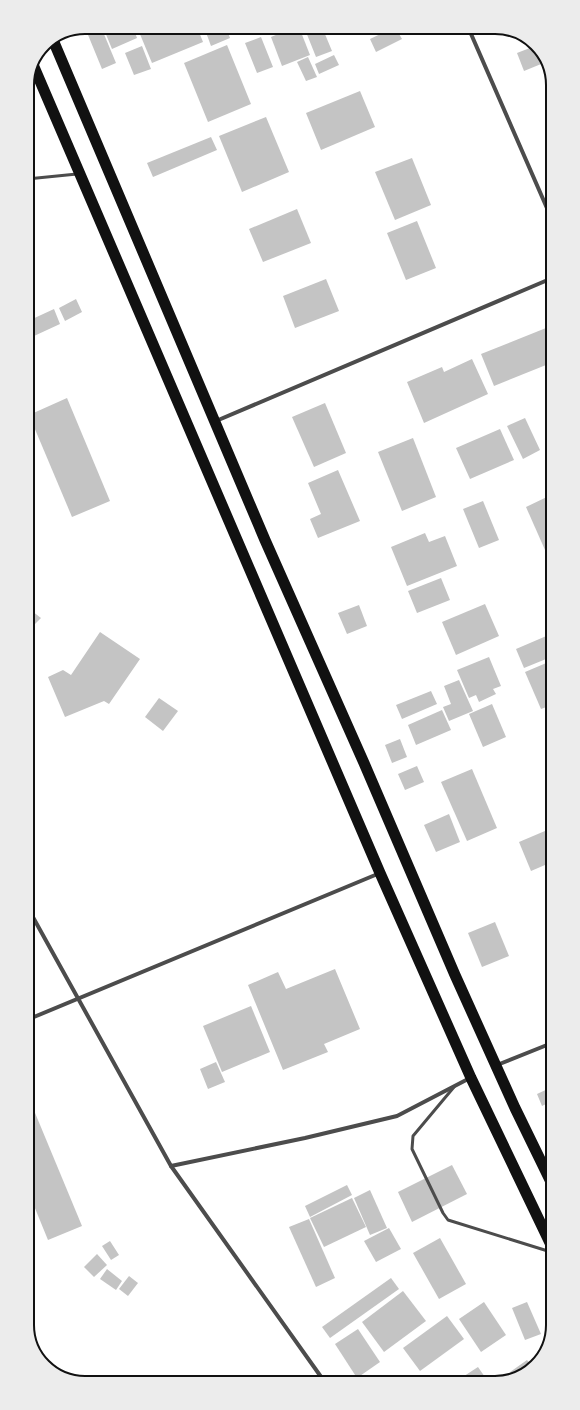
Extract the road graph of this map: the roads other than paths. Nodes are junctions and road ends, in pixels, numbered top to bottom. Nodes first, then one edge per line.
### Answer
1 (471, 34) edge
2 (55, 45) edge
3 (36, 72) edge
4 (81, 174) junction
5 (34, 178) edge
6 (546, 206) edge
7 (546, 281) edge
8 (214, 422) junction
9 (380, 873) junction
10 (34, 919) edge
11 (78, 999) junction
12 (34, 1017) edge
13 (546, 1045) edge
14 (496, 1065) junction
15 (471, 1078) junction
16 (456, 1085) junction
17 (171, 1166) junction
18 (546, 1171) edge
19 (546, 1234) edge
20 (546, 1250) edge
21 (320, 1376) edge

1 - 6 street
2 - 8 highway
3 - 4 highway
4 - 5 lane
4 - 9 highway
7 - 8 street
8 - 14 highway
9 - 11 street
9 - 15 highway
10 - 11 street
11 - 12 street
11 - 17 street
13 - 14 street
14 - 18 highway
15 - 16 street
15 - 19 highway
16 - 17 street
16 - 20 lane
17 - 21 street

